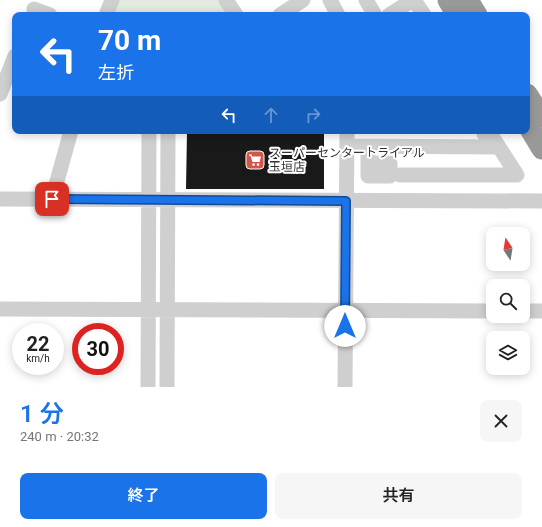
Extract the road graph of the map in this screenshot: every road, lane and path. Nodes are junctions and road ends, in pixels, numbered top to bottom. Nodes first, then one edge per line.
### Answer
1 (112, 0) edge
2 (226, 0) edge
3 (303, 0) edge
4 (330, 0) edge
5 (366, 0) edge
6 (414, 0) edge
7 (448, 0) edge
8 (468, 0) edge
9 (107, 12) edge
10 (234, 12) edge
11 (285, 12) edge
12 (336, 12) edge
13 (373, 12) edge
14 (394, 12) edge
15 (422, 12) edge
16 (456, 12) edge
17 (475, 12) edge
18 (12, 64) edge
19 (0, 94) edge
20 (530, 99) edge
21 (542, 117) edge
22 (530, 129) edge
23 (70, 134) edge
24 (149, 134) edge
25 (168, 134) edge
26 (491, 134) edge
27 (347, 138) edge
28 (368, 146) junction
29 (499, 147) junction
30 (542, 149) edge
31 (368, 163) dead end
32 (400, 174) dead end
33 (0, 199) edge
34 (52, 199) junction
35 (149, 199) junction
36 (168, 199) junction
37 (346, 201) junction
38 (542, 201) edge
39 (0, 309) edge
40 (148, 310) junction
41 (167, 310) junction
42 (345, 310) junction
43 (486, 311) edge
44 (530, 311) edge
45 (542, 311) edge
46 (148, 387) edge
47 (167, 387) edge
48 (345, 387) edge

1 - 9 street
2 - 10 street
3 - 11 street
4 - 12 street
5 - 13 street
6 - 14 street
6 - 15 street
7 - 16 highway
8 - 17 highway
18 - 19 street
20 - 21 highway
22 - 30 highway
23 - 34 street
24 - 35 street
25 - 36 street
26 - 29 street
27 - 28 street
27 - 37 street
28 - 29 street
28 - 31 street
29 - 32 street
33 - 34 street
34 - 35 street
35 - 36 street
35 - 40 street
36 - 37 street
36 - 41 street
37 - 38 street
37 - 42 street
39 - 40 street
40 - 41 street
40 - 46 street
41 - 42 street
41 - 47 street
42 - 43 street
42 - 48 street
44 - 45 street

